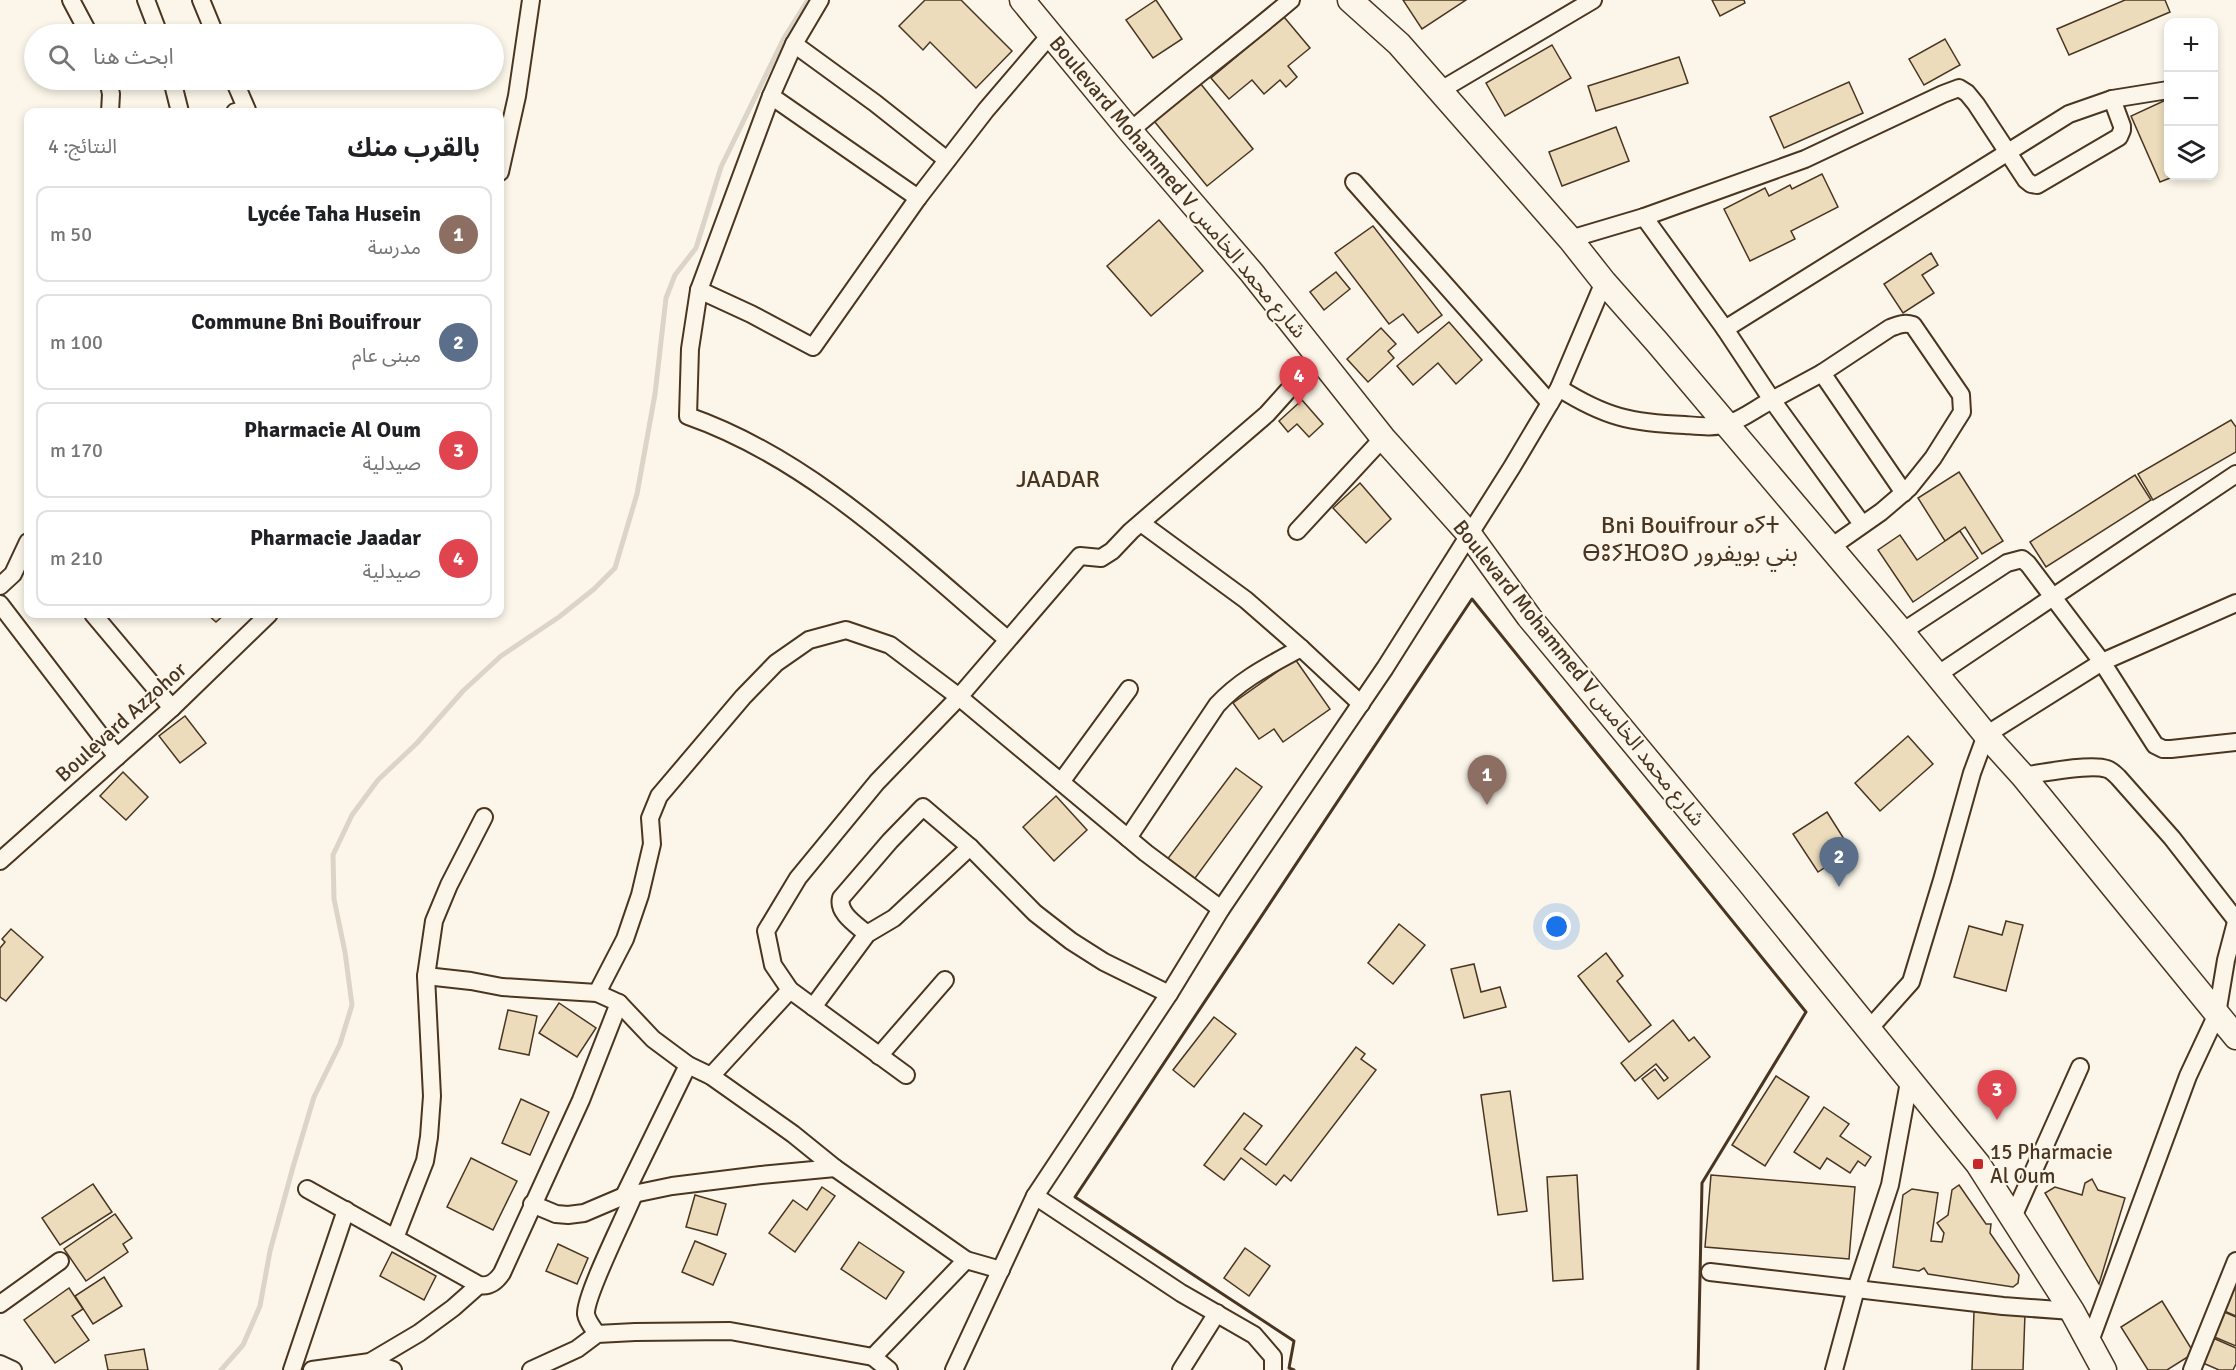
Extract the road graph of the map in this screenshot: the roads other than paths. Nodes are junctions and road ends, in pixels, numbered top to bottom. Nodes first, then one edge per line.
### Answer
1 (71, 0) edge
2 (146, 0) edge
3 (201, 0) edge
4 (531, 0) edge
5 (820, 0) edge
6 (1022, 0) edge
7 (1291, 0) edge
8 (1350, 0) edge
9 (1593, 0) edge
10 (84, 24) edge
11 (155, 24) edge
12 (211, 24) edge
13 (1051, 34) junction
14 (794, 44) junction
15 (110, 90) edge
16 (174, 90) edge
17 (238, 90) edge
18 (1441, 90) junction
19 (2164, 91) edge
20 (771, 96) junction
21 (2112, 99) junction
22 (110, 108) edge
23 (179, 108) edge
24 (246, 108) edge
25 (1130, 131) junction
26 (2008, 152) junction
27 (504, 154) edge
28 (947, 160) junction
29 (1354, 182) dead end
30 (918, 198) junction
31 (1644, 217) junction
32 (1570, 239) junction
33 (1604, 282) junction
34 (699, 290) junction
35 (1725, 329) junction
36 (1318, 357) junction
37 (1822, 373) junction
38 (1559, 388) junction
39 (1772, 400) junction
40 (1550, 403) junction
41 (1727, 424) junction
42 (1383, 438) junction
43 (2235, 478) edge
44 (1904, 493) junction
45 (1141, 523) junction
46 (1862, 524) junction
47 (1297, 531) dead end
48 (1469, 534) junction
49 (1831, 547) junction
50 (24, 551) edge
51 (0, 586) edge
52 (2053, 597) junction
53 (2236, 603) edge
54 (0, 604) edge
55 (96, 618) edge
56 (265, 618) edge
57 (1902, 632) junction
58 (1007, 639) junction
59 (1301, 648) junction
60 (2102, 662) junction
61 (1937, 675) junction
62 (1129, 689) dead end
63 (959, 697) junction
64 (1361, 704) junction
65 (172, 708) junction
66 (1986, 735) junction
67 (2236, 742) edge
68 (117, 757) junction
69 (2023, 776) junction
70 (1061, 782) junction
71 (484, 817) dead end
72 (1128, 838) junction
73 (970, 848) junction
74 (0, 861) edge
75 (1221, 909) junction
76 (2236, 921) edge
77 (867, 934) junction
78 (426, 976) junction
79 (945, 980) dead end
80 (790, 990) junction
81 (597, 993) junction
82 (1169, 994) junction
83 (619, 1002) junction
84 (813, 1007) junction
85 (2217, 1014) junction
86 (1869, 1029) junction
87 (2236, 1037) edge
88 (879, 1056) junction
89 (688, 1065) junction
90 (2080, 1067) dead end
91 (906, 1075) dead end
92 (711, 1076) junction
93 (1910, 1082) junction
94 (835, 1168) junction
95 (307, 1189) dead end
96 (629, 1195) junction
97 (1035, 1196) junction
98 (532, 1204) junction
99 (346, 1210) junction
100 (2013, 1217) junction
101 (395, 1238) junction
102 (966, 1260) junction
103 (60, 1261) dead end
104 (2236, 1261) edge
105 (1001, 1270) junction
106 (1710, 1272) dead end
107 (479, 1285) junction
108 (1856, 1289) junction
109 (0, 1304) edge
110 (2072, 1311) junction
111 (1217, 1313) junction
112 (597, 1334) junction
113 (2089, 1344) junction
114 (873, 1357) junction
115 (369, 1362) junction
116 (0, 1364) edge
117 (345, 1368) edge
118 (13, 1370) edge
119 (292, 1370) edge
120 (312, 1370) edge
121 (393, 1370) edge
122 (531, 1370) edge
123 (889, 1370) edge
124 (954, 1370) edge
125 (1181, 1370) edge
126 (1273, 1370) edge
127 (1834, 1370) edge
128 (2103, 1370) edge
129 (2192, 1370) edge

1 - 10 street
2 - 11 street
3 - 12 street
4 - 27 street
5 - 14 street
6 - 13 main road, Boulevard Mohammed V شارع محمد الخامس
7 - 25 street
8 - 18 main road
9 - 18 street
13 - 25 main road, Boulevard Mohammed V شارع محمد الخامس
13 - 28 street
14 - 20 street
14 - 28 street
15 - 22 street
16 - 23 street
17 - 24 street
18 - 32 main road
19 - 21 street
20 - 30 street
20 - 34 street
21 - 26 street
21 - 26 street
25 - 36 main road, Boulevard Mohammed V شارع محمد الخامس
26 - 31 street
26 - 35 street
28 - 30 street
29 - 40 street
30 - 34 street
31 - 32 street
31 - 35 street
32 - 33 main road
33 - 38 street
33 - 41 main road
34 - 58 street
35 - 39 street
36 - 42 main road, Boulevard Mohammed V شارع محمد الخامس
36 - 45 street
37 - 39 street
37 - 44 street
37 - 44 street
38 - 40 street
38 - 41 street
39 - 41 street
39 - 46 street
40 - 48 street
41 - 49 main road
42 - 47 street
42 - 48 main road, Boulevard Mohammed V شارع محمد الخامس
43 - 52 street
44 - 46 street
45 - 58 street
45 - 59 street
46 - 49 street
48 - 64 street
48 - 86 main road, Boulevard Mohammed V شارع محمد الخامس
49 - 57 main road
50 - 51 street
52 - 57 street
52 - 60 street
52 - 61 street
53 - 60 street
54 - 68 street
55 - 65 street
56 - 65 street, Boulevard Azzohor
57 - 61 main road
58 - 63 street
59 - 64 street
59 - 72 street
60 - 66 street
60 - 67 street
61 - 66 main road
62 - 70 street
63 - 70 street
63 - 80 street
63 - 81 street
64 - 75 street
65 - 68 street, Boulevard Azzohor
66 - 69 main road
66 - 86 street
68 - 74 street, Boulevard Azzohor
69 - 76 street
69 - 85 main road
70 - 72 street
71 - 78 street
72 - 75 street
73 - 77 street
73 - 77 street
73 - 82 street
75 - 82 street
76 - 85 street
77 - 84 street
78 - 81 street
78 - 101 street
79 - 88 street
80 - 84 street
80 - 92 street
81 - 83 street
82 - 97 street
83 - 89 street
83 - 98 street
84 - 88 street
85 - 87 main road
85 - 113 street
86 - 93 main road, Boulevard Mohammed V شارع محمد الخامس
88 - 91 street
89 - 92 street
89 - 96 street
90 - 100 street
92 - 94 street
93 - 100 main road, Boulevard Mohammed V شارع محمد الخامس
93 - 108 street
94 - 96 street
94 - 102 street
95 - 99 street
96 - 98 street
96 - 112 street
97 - 105 street
97 - 111 street
98 - 107 street
99 - 101 street
99 - 119 street
100 - 110 main road, Boulevard Mohammed V شارع محمد الخامس
101 - 107 street
102 - 105 street
102 - 114 street
103 - 109 street
104 - 129 street
105 - 124 street
106 - 108 street
107 - 115 street
108 - 110 street
108 - 127 street
110 - 113 main road, Boulevard Mohammed V شارع محمد الخامس
111 - 125 street
111 - 126 street
112 - 114 street
112 - 122 street
113 - 128 main road, Boulevard Mohammed V شارع محمد الخامس
114 - 123 street
115 - 117 street
115 - 121 street
116 - 118 street
117 - 120 street

